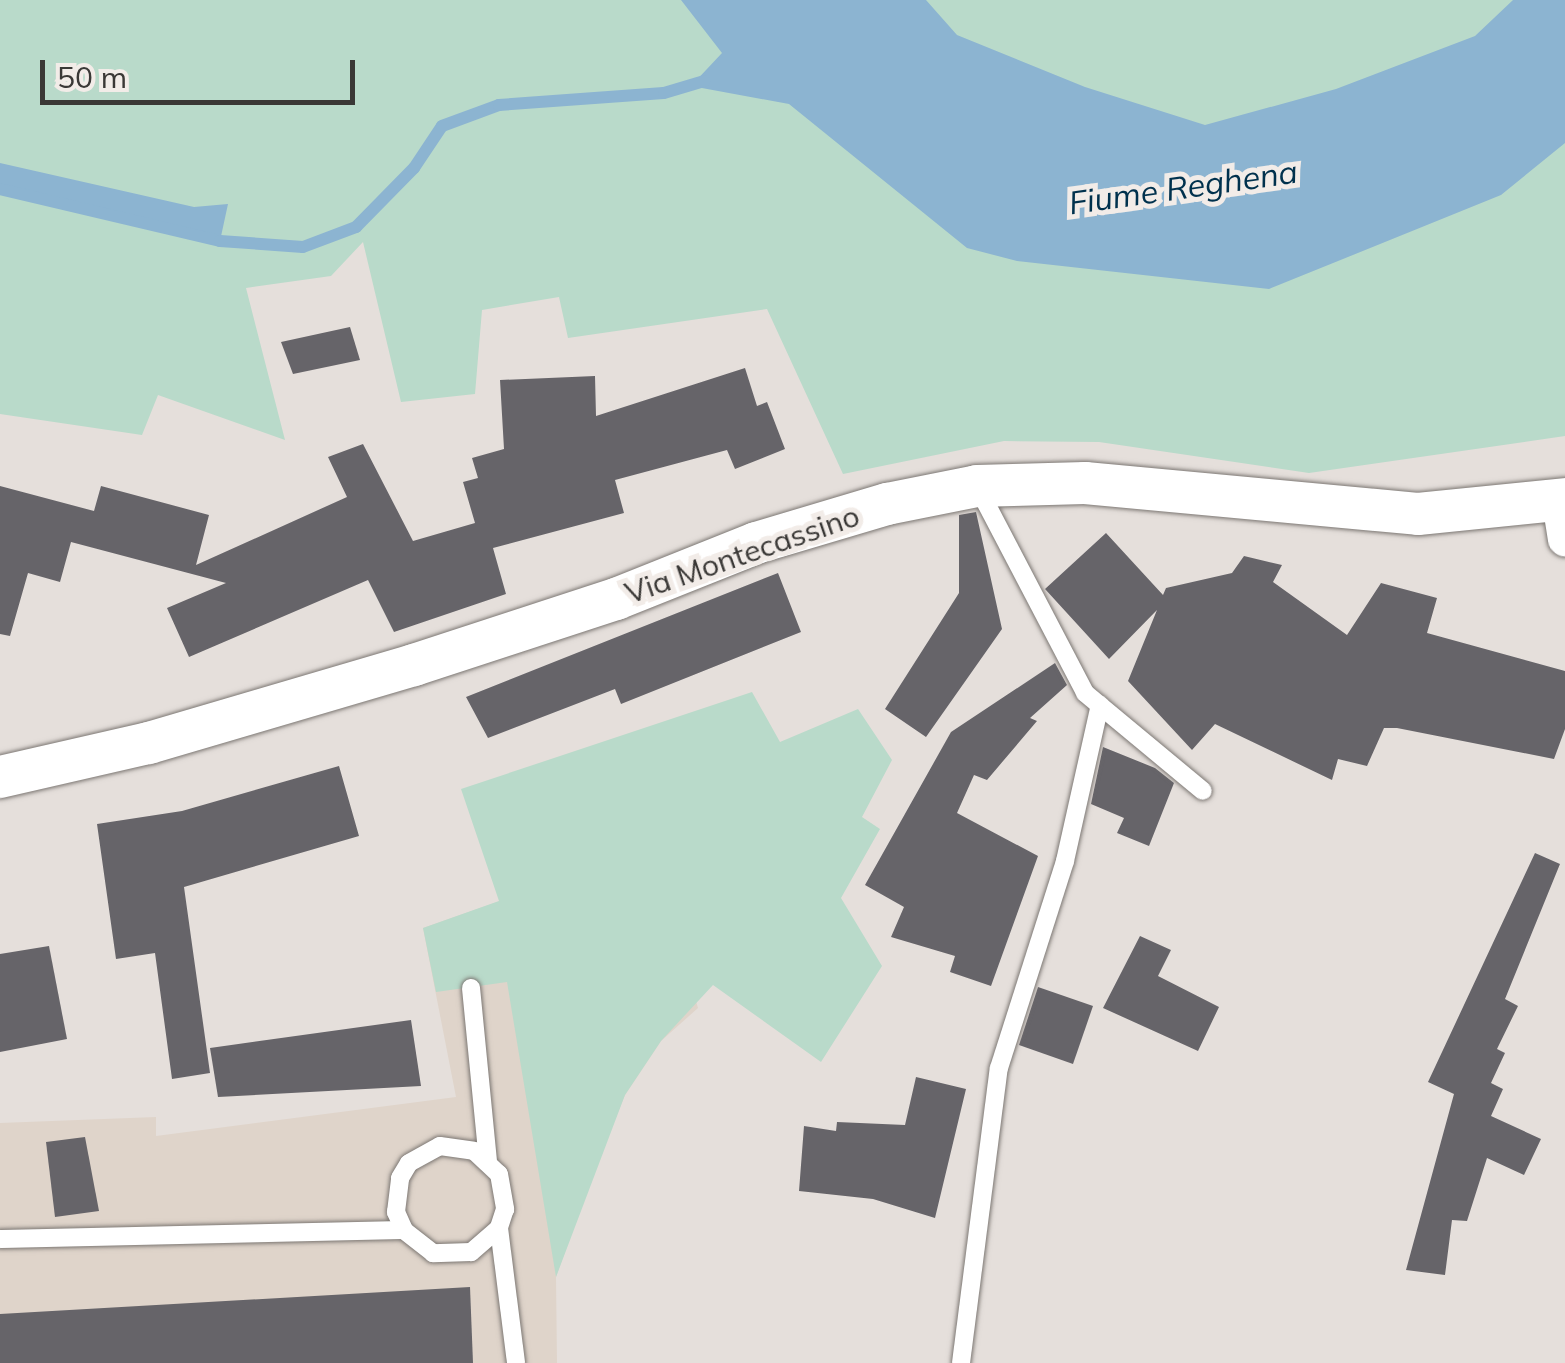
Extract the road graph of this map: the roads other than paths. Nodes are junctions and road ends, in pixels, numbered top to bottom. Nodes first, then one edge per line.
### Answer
1 (977, 486) junction
2 (1563, 513) edge
3 (1100, 705) junction
4 (0, 777) edge
5 (1203, 791) dead end
6 (471, 988) dead end
7 (488, 1160) junction
8 (499, 1228) junction
9 (404, 1230) junction
10 (0, 1239) edge
11 (516, 1363) edge
12 (961, 1363) edge

1 - 2 street, Via Montecassino
1 - 3 lane
1 - 4 street, Via Montecassino
3 - 5 lane
3 - 12 lane
6 - 7 lane
7 - 8 lane
7 - 9 lane
8 - 9 lane
8 - 11 lane
9 - 10 lane

